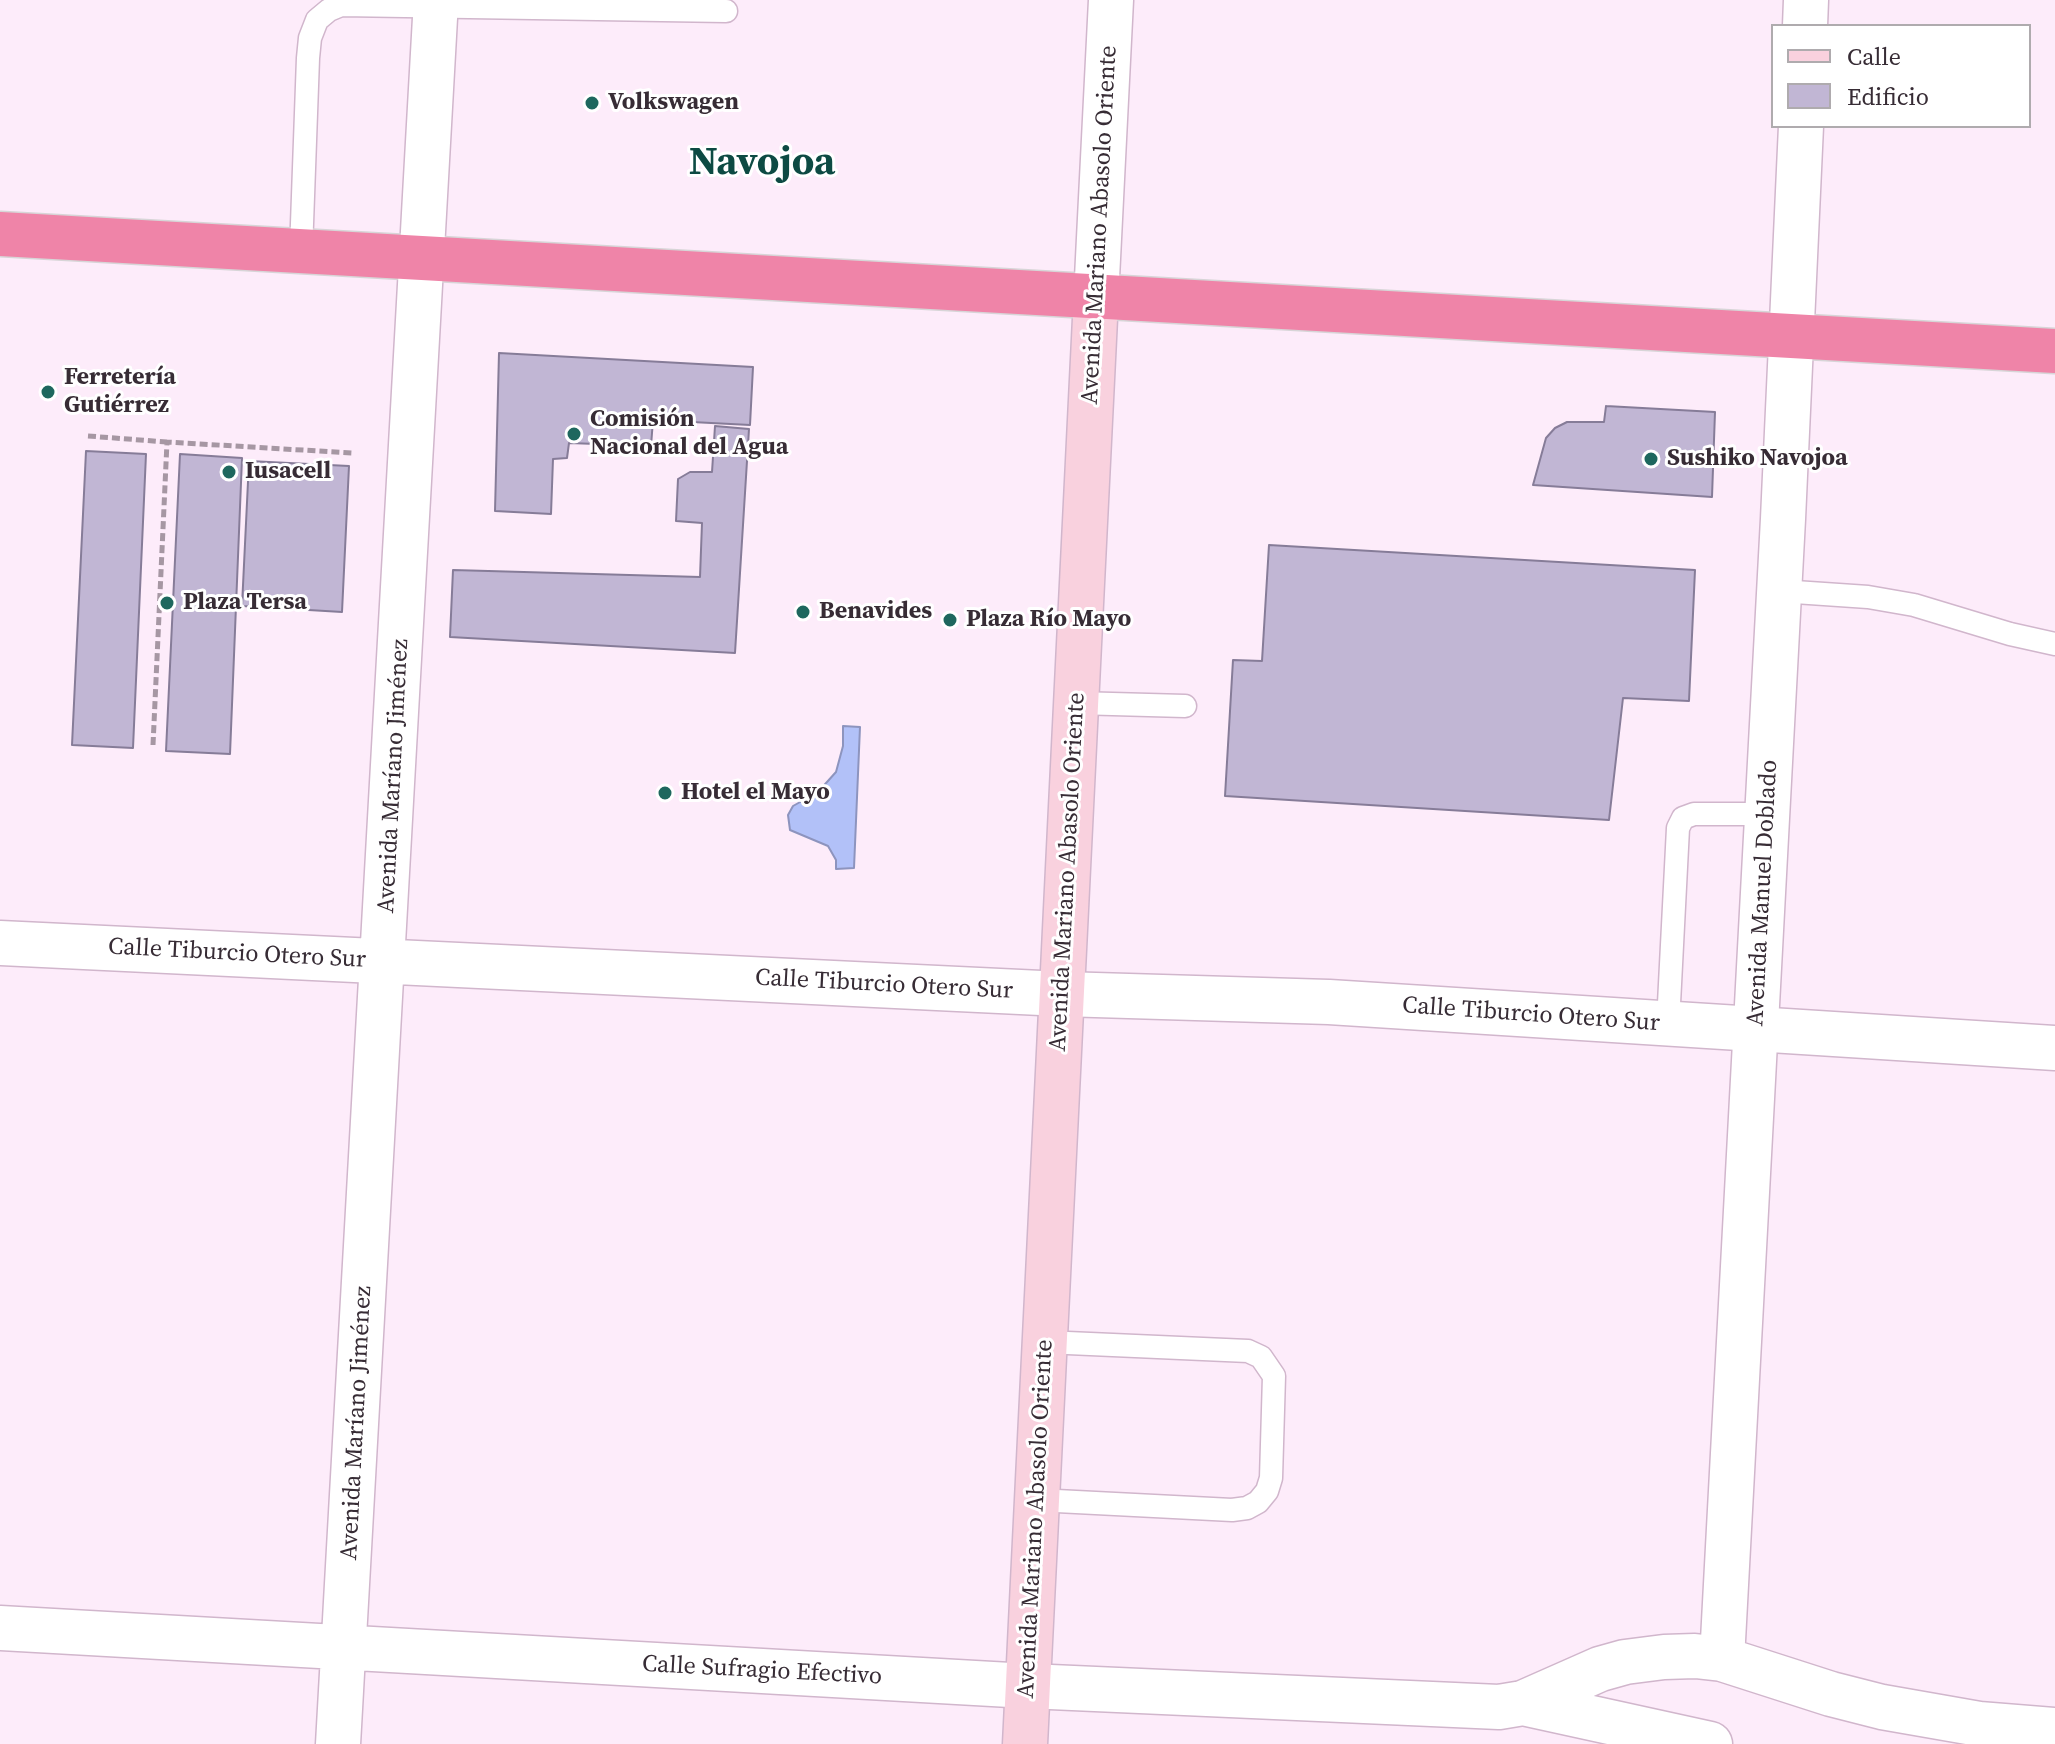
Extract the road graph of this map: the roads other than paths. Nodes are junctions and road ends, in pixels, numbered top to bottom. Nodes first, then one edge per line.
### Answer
1 (1111, 0) edge
2 (1806, 0) edge
3 (436, 3) edge
4 (726, 11) dead end
5 (1805, 24) edge
6 (1801, 128) edge
7 (0, 234) edge
8 (301, 251) junction
9 (422, 258) junction
10 (1096, 298) junction
11 (1792, 336) junction
12 (2055, 351) edge
13 (1780, 591) junction
14 (2055, 644) edge
15 (1076, 703) junction
16 (1185, 706) dead end
17 (1767, 814) junction
18 (0, 943) edge
19 (383, 960) junction
20 (1062, 994) junction
21 (1668, 1023) junction
22 (1755, 1029) junction
23 (2055, 1048) edge
24 (1045, 1342) junction
25 (1037, 1500) junction
26 (0, 1628) edge
27 (344, 1648) junction
28 (1722, 1659) junction
29 (1028, 1686) junction
30 (1523, 1703) junction
31 (2055, 1730) edge
32 (338, 1744) edge
33 (1025, 1744) edge
34 (1710, 1744) edge

1 - 10 street, Avenida Mariano Abasolo Oriente
2 - 5 street
3 - 4 lane
3 - 8 lane
3 - 9 street, Avenida Maríano Jiménez
6 - 11 street, Avenida Manuel Doblado
7 - 8 highway
8 - 9 highway
9 - 10 highway
9 - 19 street, Avenida Maríano Jiménez
10 - 11 highway
10 - 15 main road, Avenida Mariano Abasolo Oriente
11 - 12 highway
11 - 13 street, Avenida Manuel Doblado
13 - 14 lane
13 - 17 street, Avenida Manuel Doblado
15 - 16 lane
15 - 20 main road, Avenida Mariano Abasolo Oriente
17 - 21 lane
17 - 22 street, Avenida Manuel Doblado
18 - 19 street, Calle Tiburcio Otero Sur
19 - 20 street, Calle Tiburcio Otero Sur
19 - 27 street, Avenida Maríano Jiménez
20 - 21 street, Calle Tiburcio Otero Sur
20 - 24 main road, Avenida Mariano Abasolo Oriente
21 - 22 street, Calle Tiburcio Otero Sur
22 - 23 street, Calle Tiburcio Otero Sur
22 - 28 street, Avenida Manuel Doblado
24 - 25 main road, Avenida Mariano Abasolo Oriente
24 - 25 lane
25 - 29 main road, Avenida Mariano Abasolo Oriente
26 - 27 street, Calle Sufragio Efectivo
27 - 29 street, Calle Sufragio Efectivo
27 - 32 street, Avenida Maríano Jiménez
28 - 30 street, Calle Sufragio Efectivo
28 - 31 street, Calle Sufragio Efectivo
29 - 30 street, Calle Sufragio Efectivo
29 - 33 main road, Avenida Mariano Abasolo Oriente
30 - 34 street, Calle Sufragio Efectivo

